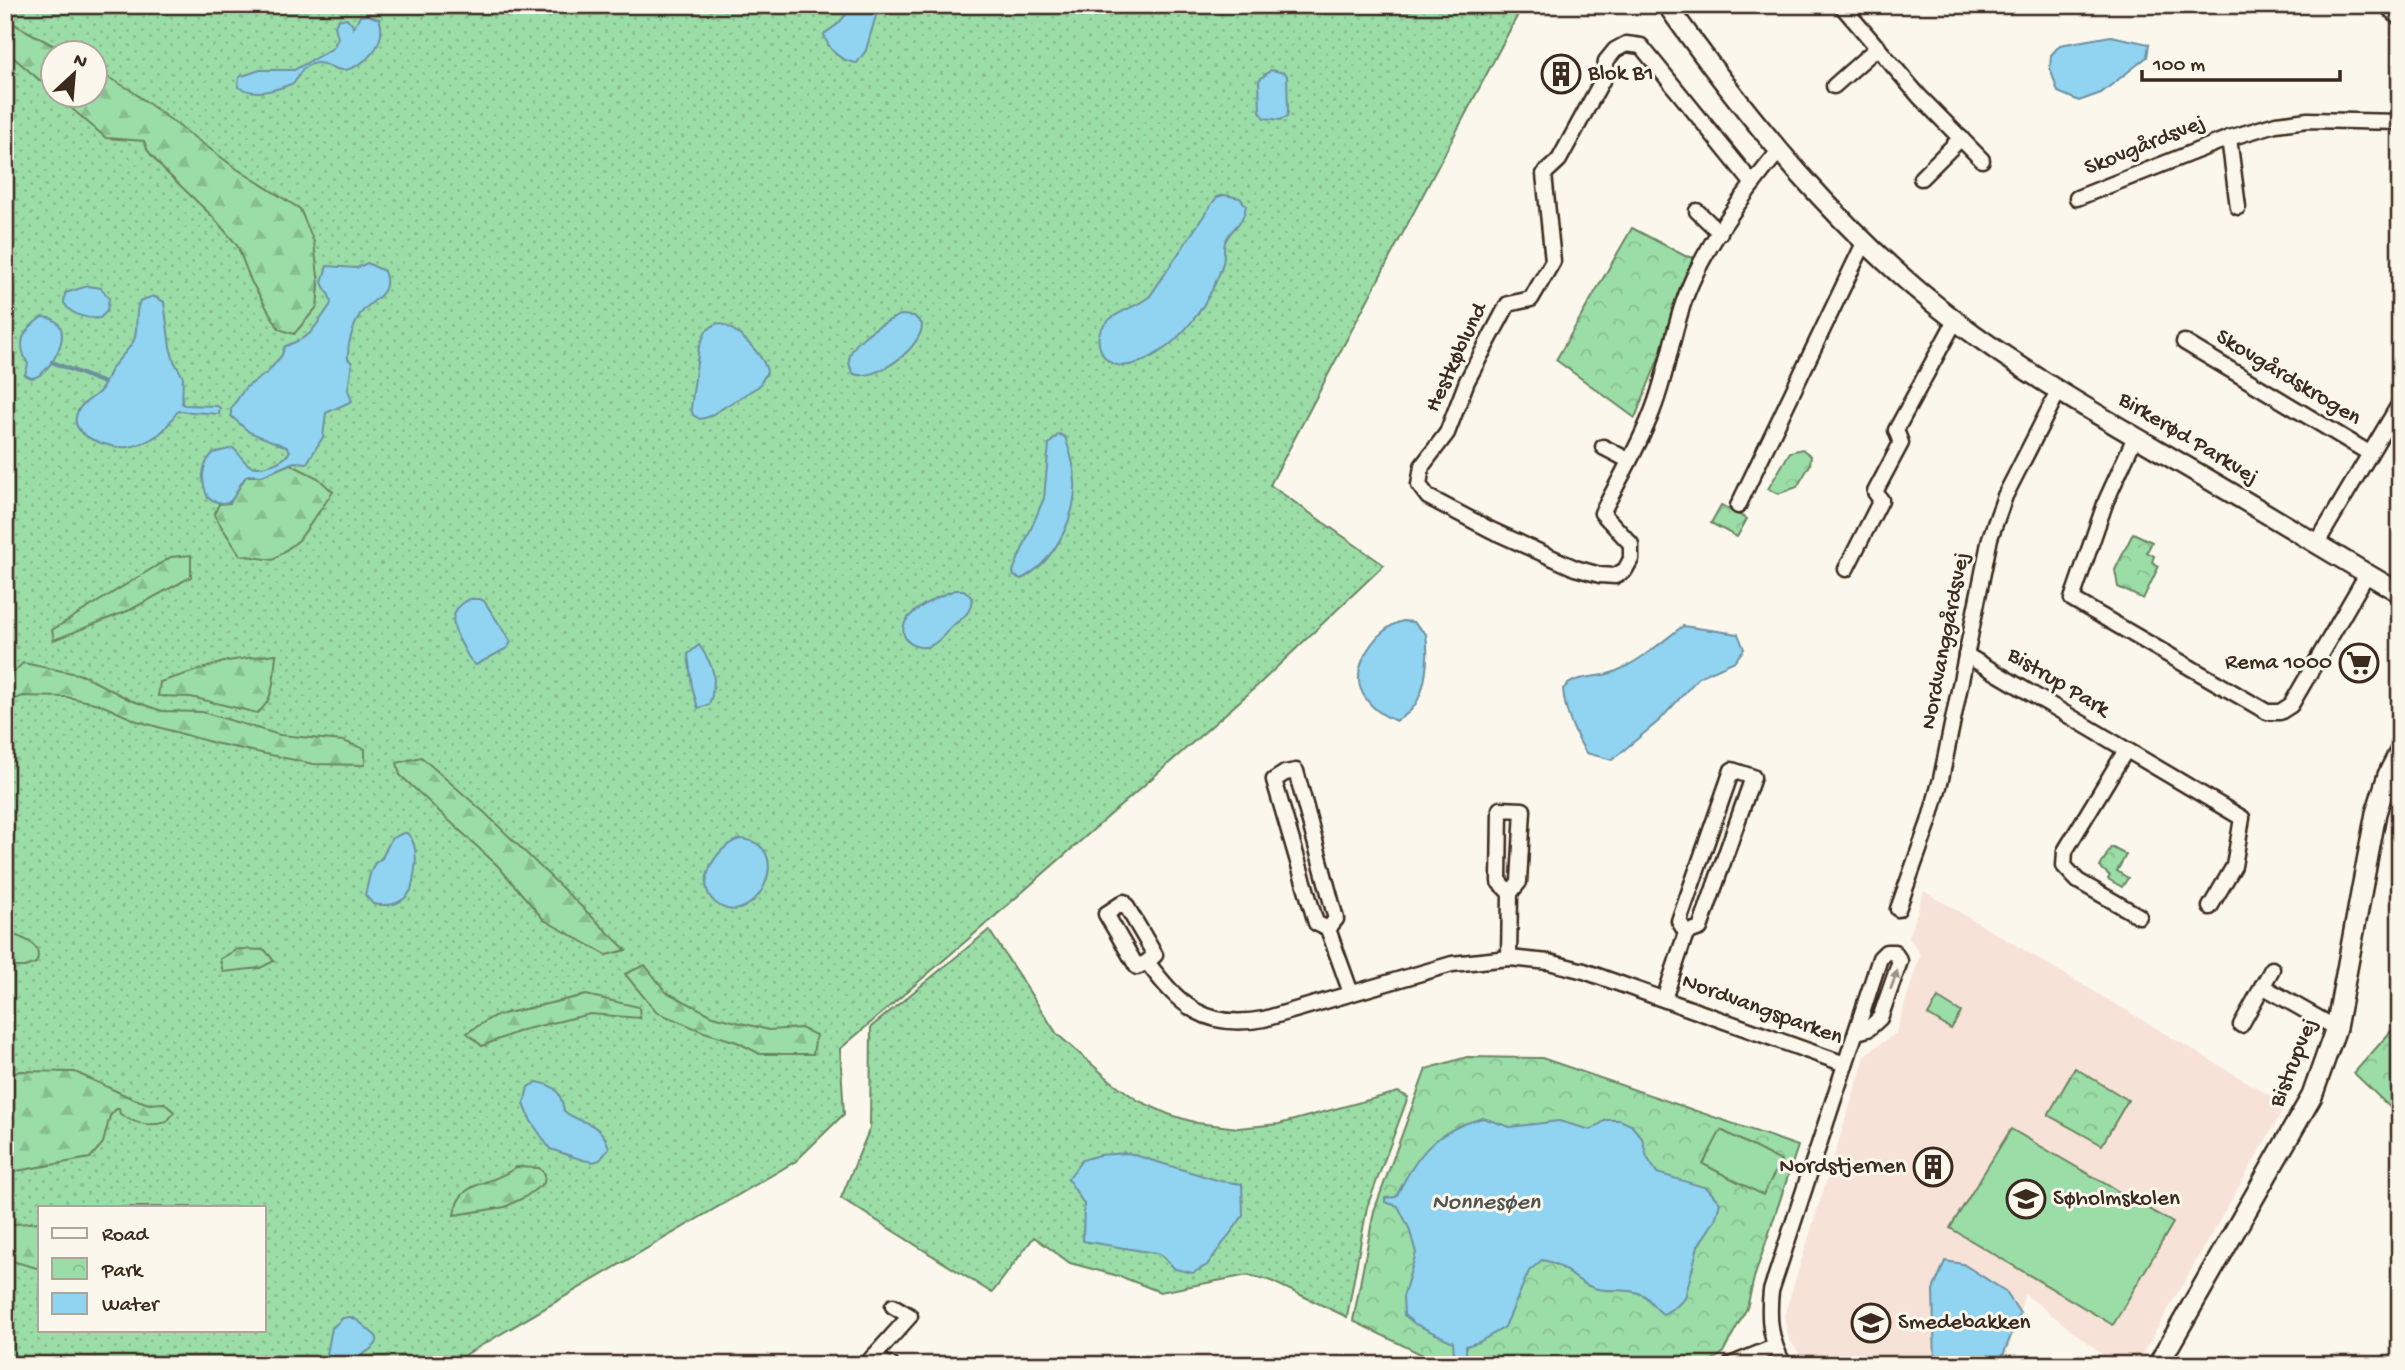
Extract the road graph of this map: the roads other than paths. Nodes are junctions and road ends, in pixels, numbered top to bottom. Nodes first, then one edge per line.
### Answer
1 (1667, 5) edge
2 (1841, 5) edge
3 (2386, 5) edge
4 (2400, 19) edge
5 (1878, 47) junction
6 (1834, 86) dead end
7 (2400, 122) edge
8 (1961, 138) junction
9 (2229, 138) junction
10 (1779, 151) junction
11 (1982, 160) dead end
12 (1921, 178) dead end
13 (1754, 184) junction
14 (2077, 198) dead end
15 (2238, 207) dead end
16 (1697, 211) dead end
17 (1720, 233) junction
18 (1865, 241) junction
19 (1955, 321) junction
20 (2184, 342) dead end
21 (2059, 390) junction
22 (2400, 403) edge
23 (2134, 437) junction
24 (1603, 447) dead end
25 (2369, 453) junction
26 (1628, 460) junction
27 (1738, 506) dead end
28 (2317, 543) junction
29 (1846, 569) dead end
30 (2367, 574) junction
31 (2400, 593) edge
32 (1966, 655) junction
33 (2126, 750) junction
34 (2400, 751) edge
35 (1510, 893) junction
36 (2210, 908) dead end
37 (1898, 909) dead end
38 (2139, 916) dead end
39 (1328, 929) junction
40 (1686, 933) junction
41 (1509, 958) junction
42 (1147, 962) dead end
43 (2272, 969) dead end
44 (2262, 986) junction
45 (1351, 993) junction
46 (1664, 999) junction
47 (2241, 1025) dead end
48 (2336, 1028) junction
49 (1857, 1032) junction
50 (1845, 1064) junction
51 (893, 1306) dead end
52 (1774, 1347) junction
53 (869, 1361) edge
54 (891, 1365) edge
55 (1730, 1365) edge
56 (1784, 1365) edge
57 (2158, 1365) edge

1 - 10 street, Birkerød Parkvej
2 - 5 street
3 - 4 street
5 - 6 street
5 - 8 street
7 - 9 street, Skovgårdsvej
8 - 11 street
8 - 12 street
9 - 14 street, Skovgårdsvej
9 - 15 street, Skovgårdsvej
10 - 13 street, Hestkøblund
10 - 18 street, Birkerød Parkvej
13 - 17 street, Hestkøblund
13 - 26 street, Hestkøblund
16 - 17 street
17 - 26 street, Hestkøblund
18 - 19 street, Birkerød Parkvej
18 - 27 street
19 - 21 street, Birkerød Parkvej
19 - 29 street
20 - 25 street, Skovgårdskrogen
21 - 23 street, Birkerød Parkvej
21 - 32 street, Nordvanggårdsvej
22 - 25 street, Skovgårdskrogen
23 - 28 street, Birkerød Parkvej
23 - 30 street
24 - 26 street
25 - 28 street, Skovgårdskrogen
28 - 30 street, Birkerød Parkvej
30 - 31 street, Birkerød Parkvej
32 - 33 street, Bistrup Park
32 - 37 street, Nordvanggårdsvej
33 - 36 street, Bistrup Park
33 - 38 street
34 - 48 main road, Bistrupvej
35 - 35 street
35 - 41 street
39 - 39 street
39 - 45 street
40 - 40 street, Nordvangsparken
40 - 46 street, Nordvangsparken
41 - 45 street, Nordvangsparken
41 - 46 street, Nordvangsparken
42 - 45 street, Nordvangsparken
43 - 44 street
44 - 47 street
44 - 48 street
46 - 50 street, Nordvangsparken
48 - 57 main road, Bistrupvej
49 -> 49 street
49 - 50 street
50 - 52 street
51 - 53 street
52 - 55 street
52 - 56 street
53 - 54 street

